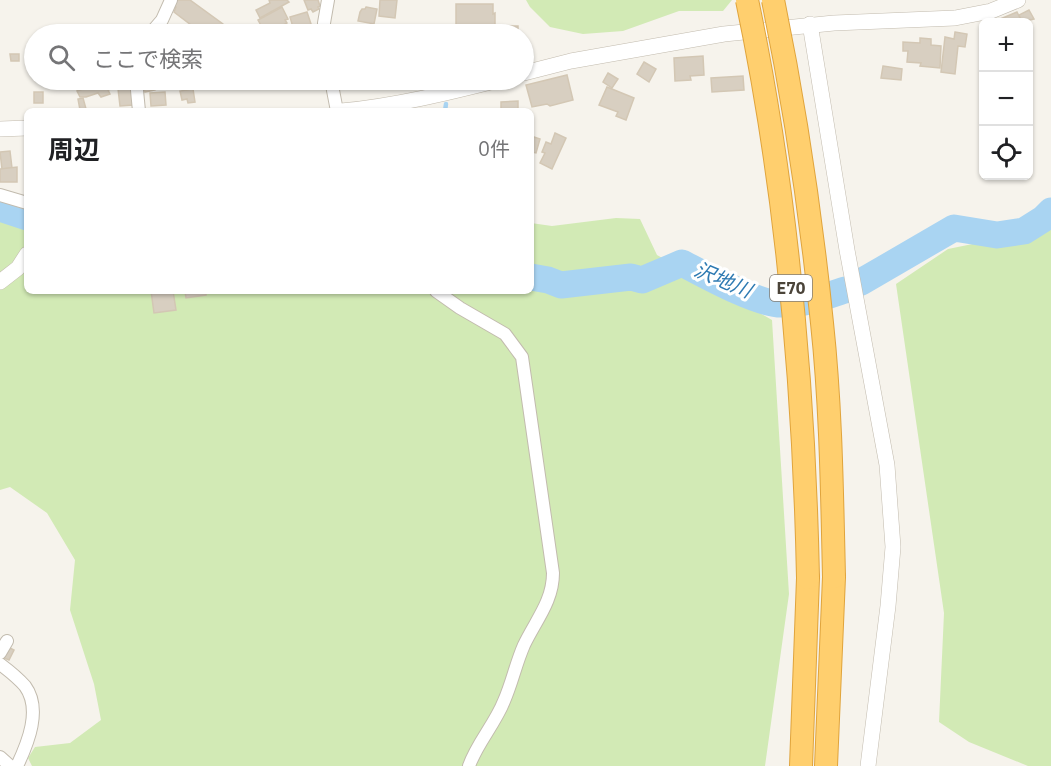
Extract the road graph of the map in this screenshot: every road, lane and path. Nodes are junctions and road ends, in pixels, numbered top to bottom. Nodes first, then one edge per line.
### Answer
1 (171, 0) edge
2 (328, 0) edge
3 (747, 0) edge
4 (773, 0) edge
5 (1018, 0) edge
6 (159, 24) edge
7 (324, 24) edge
8 (810, 24) junction
9 (534, 70) edge
10 (137, 90) edge
11 (334, 90) edge
12 (458, 90) edge
13 (139, 108) edge
14 (338, 108) edge
15 (376, 108) edge
16 (24, 128) edge
17 (0, 129) edge
18 (0, 195) edge
19 (24, 202) edge
20 (24, 259) edge
21 (0, 282) edge
22 (440, 294) edge
23 (7, 641) dead end
24 (0, 653) edge
25 (0, 664) edge
26 (0, 757) edge
27 (10, 766) edge
28 (17, 766) edge
29 (469, 766) edge
30 (801, 766) edge
31 (826, 766) edge
32 (868, 766) edge

1 - 6 street
2 - 7 street
3 - 30 highway, E70, bridge
4 - 31 highway, E70, bridge
5 - 8 street
8 - 9 street
8 - 32 street
10 - 13 street
11 - 14 street
12 - 15 street
16 - 17 street
18 - 19 street
20 - 21 street
22 - 29 street
23 - 24 street
25 - 28 street
26 - 27 street

